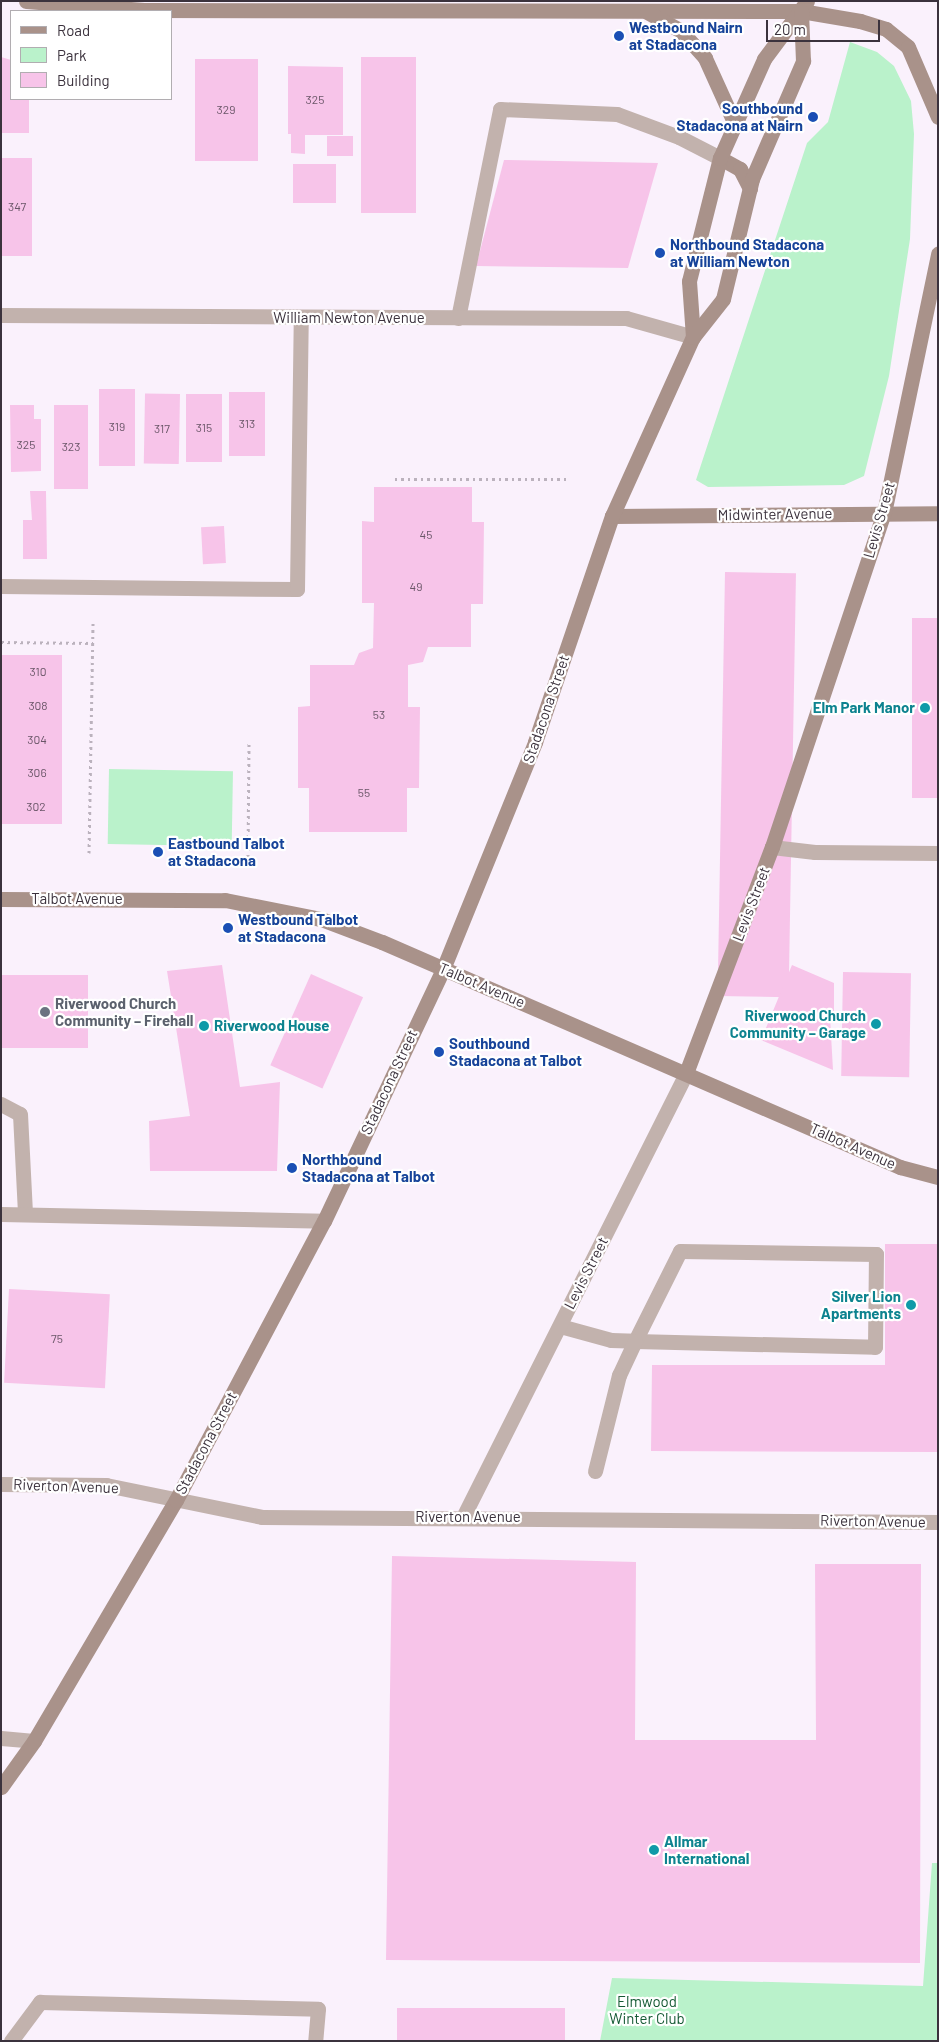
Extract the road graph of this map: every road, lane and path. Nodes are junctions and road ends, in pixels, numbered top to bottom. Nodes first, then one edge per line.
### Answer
1 (26, 1) edge
2 (416, 6) edge
3 (609, 6) edge
4 (804, 6) edge
5 (646, 12) junction
6 (938, 118) edge
7 (735, 124) junction
8 (720, 158) junction
9 (750, 189) junction
10 (938, 254) edge
11 (1, 315) edge
12 (300, 318) junction
13 (458, 318) junction
14 (693, 337) junction
15 (395, 479) dead end
16 (568, 479) dead end
17 (884, 513) junction
18 (938, 513) edge
19 (612, 516) junction
20 (1, 586) edge
21 (93, 620) dead end
22 (1, 642) edge
23 (93, 643) junction
24 (249, 742) dead end
25 (772, 847) junction
26 (89, 853) dead end
27 (938, 853) edge
28 (248, 857) dead end
29 (1, 899) edge
30 (443, 969) junction
31 (686, 1073) junction
32 (1, 1104) edge
33 (938, 1177) edge
34 (1, 1214) edge
35 (25, 1214) junction
36 (324, 1220) junction
37 (560, 1326) junction
38 (635, 1341) junction
39 (595, 1470) dead end
40 (1, 1484) edge
41 (176, 1500) junction
42 (463, 1517) junction
43 (938, 1522) edge
44 (1, 1738) edge
45 (34, 1741) junction
46 (1, 1787) edge
47 (11, 2041) edge
48 (315, 2041) edge

1 - 2 main road
2 - 3 main road
3 - 5 main road
4 - 5 main road
4 - 6 main road
4 - 7 main road, Stadacona Street
4 - 9 main road, Stadacona Street
5 - 7 main road
7 - 8 main road, Stadacona Street
8 - 9 main road
8 - 13 street
8 - 14 main road, Stadacona Street
9 - 14 main road, Stadacona Street
10 - 17 main road, Levis Street
11 - 12 street, William Newton Avenue
12 - 13 street, William Newton Avenue
12 - 20 street
13 - 14 street, William Newton Avenue
14 - 19 main road, Stadacona Street
15 - 16 path
17 - 18 main road, Midwinter Avenue
17 - 19 main road, Midwinter Avenue
17 - 25 main road, Levis Street
19 - 30 main road, Stadacona Street
21 - 23 path
22 - 23 path
23 - 26 path
24 - 28 path
25 - 27 street
25 - 31 main road, Levis Street
29 - 30 main road, Talbot Avenue
30 - 31 main road, Talbot Avenue
30 - 36 main road, Stadacona Street
31 - 33 main road, Talbot Avenue
31 - 37 street, Levis Street
32 - 35 street
34 - 35 street
35 - 36 street
36 - 41 main road, Stadacona Street
37 - 38 street
37 - 42 street, Levis Street
38 - 38 street
38 - 39 street
40 - 41 street, Riverton Avenue
41 - 42 street, Riverton Avenue
41 - 45 main road, Stadacona Street
42 - 43 street, Riverton Avenue
44 - 45 street
45 - 46 main road, Stadacona Street
47 - 48 street

